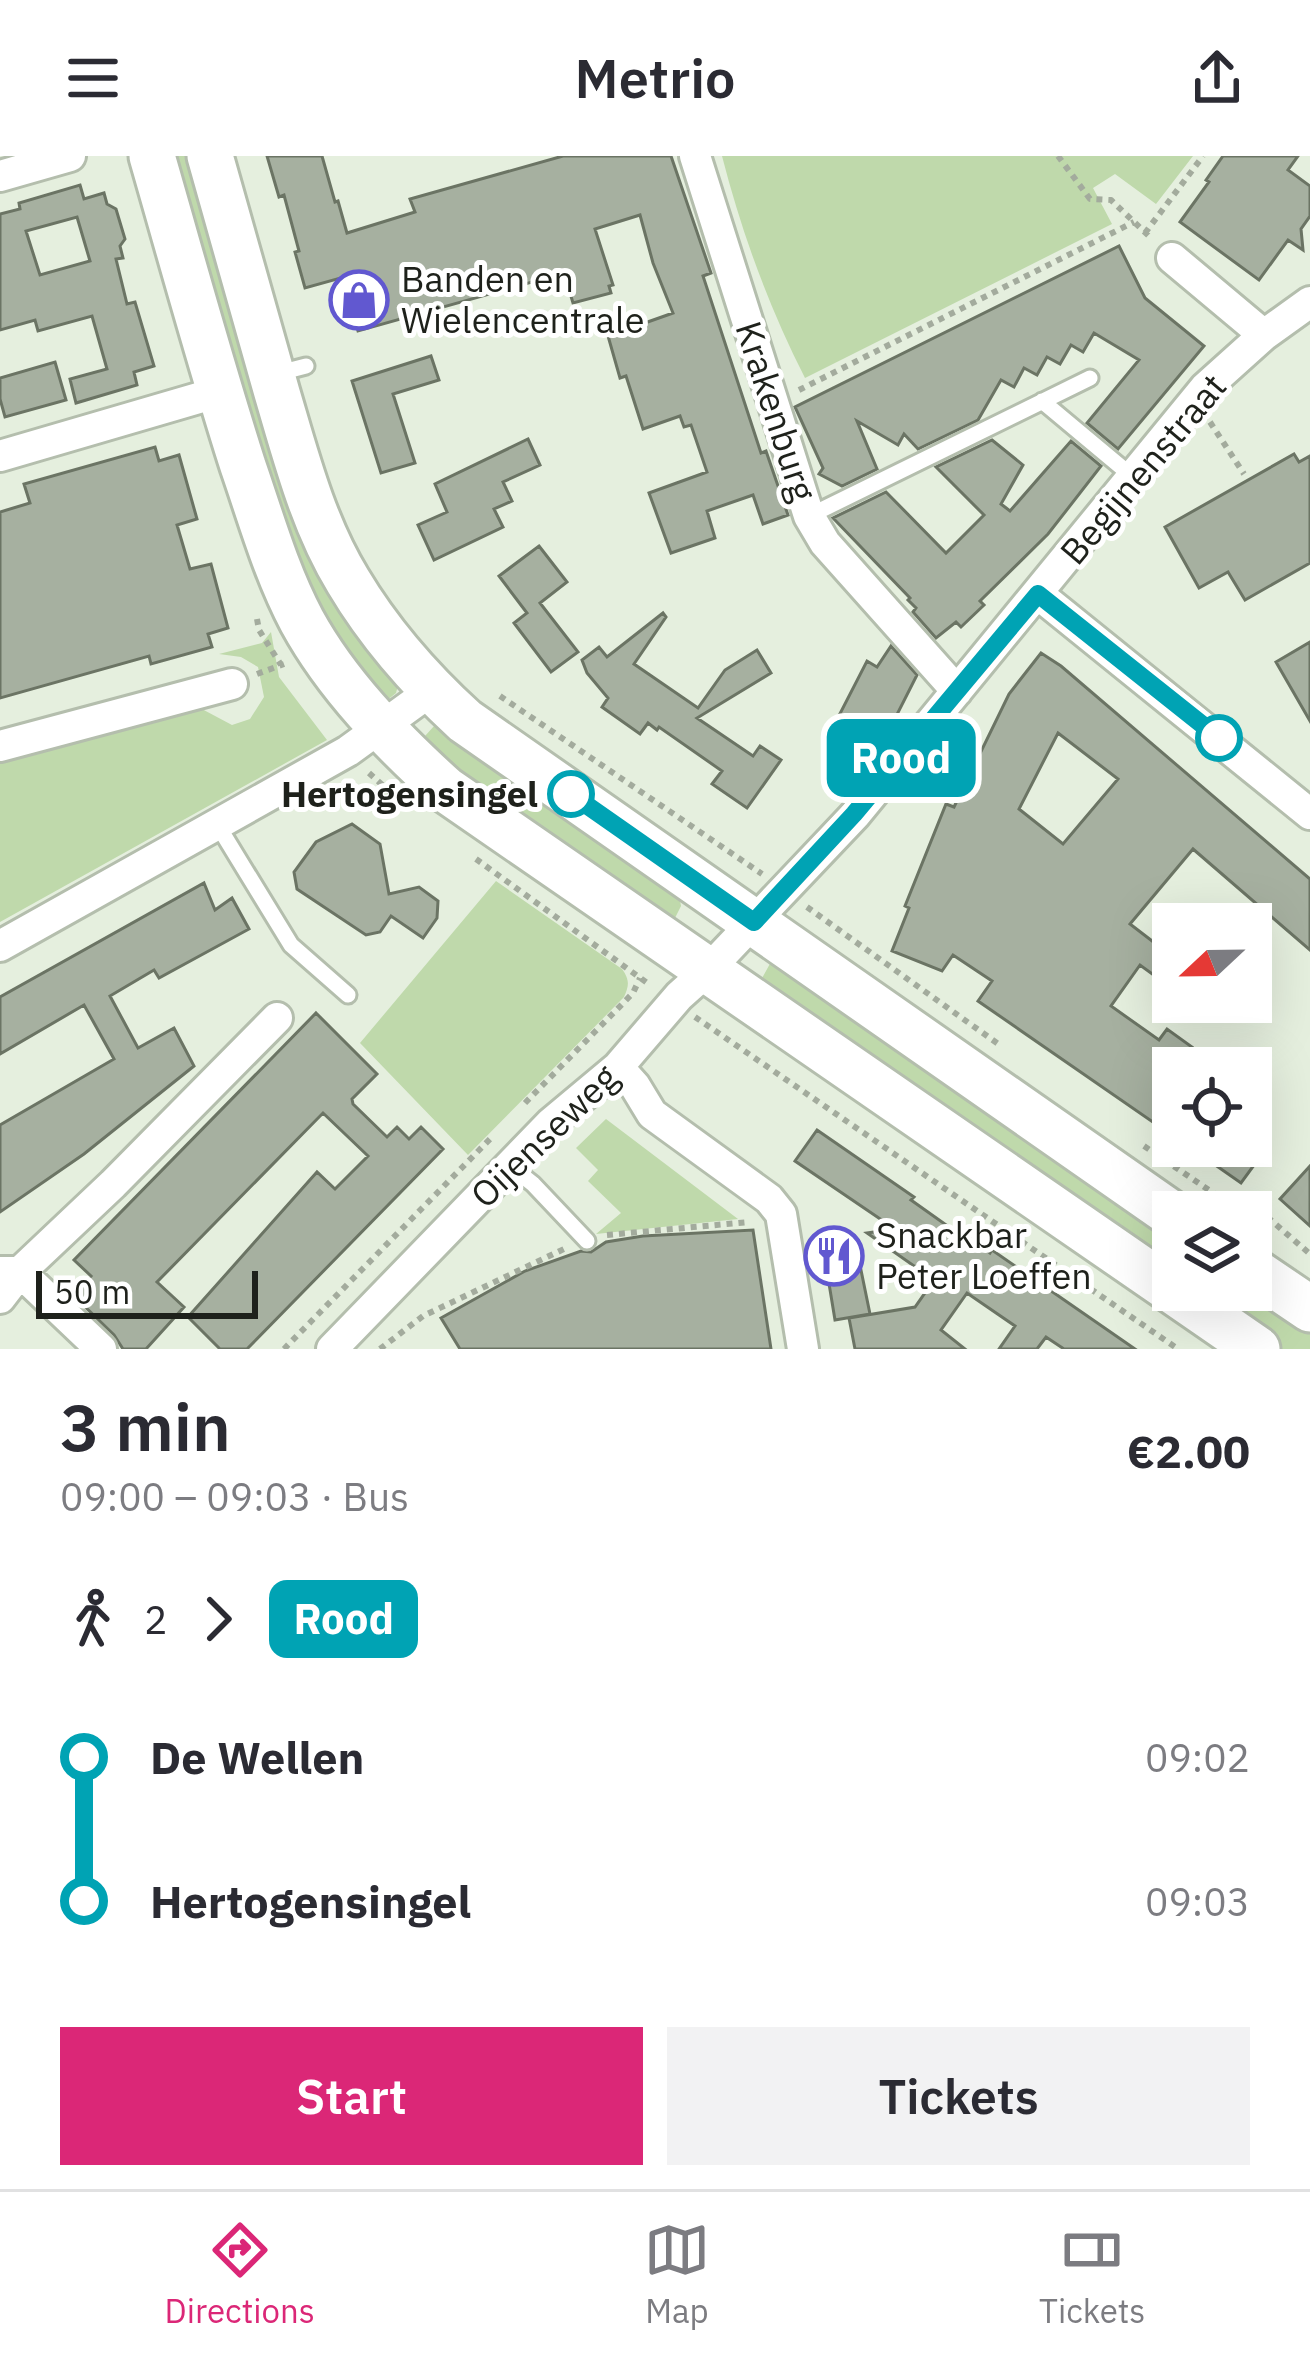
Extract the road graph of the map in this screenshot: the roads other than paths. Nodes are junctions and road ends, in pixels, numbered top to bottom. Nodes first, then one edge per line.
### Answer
1 (70, 156) edge
2 (152, 156) edge
3 (210, 156) edge
4 (695, 156) edge
5 (0, 176) edge
6 (1172, 258) road end
7 (1310, 302) edge
8 (1264, 335) junction
9 (1090, 378) dead end
10 (220, 392) junction
11 (1042, 401) junction
12 (0, 456) edge
13 (1133, 477) junction
14 (809, 516) junction
15 (1038, 594) junction
16 (232, 684) dead end
17 (431, 690) junction
18 (957, 691) junction
19 (383, 726) junction
20 (0, 746) edge
21 (1310, 814) edge
22 (217, 824) junction
23 (770, 906) junction
24 (0, 946) edge
25 (708, 970) junction
26 (348, 994) dead end
27 (277, 1018) dead end
28 (618, 1067) junction
29 (509, 1166) junction
30 (1152, 1199) edge
31 (587, 1240) dead end
32 (10, 1272) edge
33 (1272, 1284) edge
34 (0, 1298) edge
35 (1310, 1310) edge
36 (101, 1349) edge
37 (332, 1349) edge
38 (803, 1349) edge
39 (1258, 1349) edge

1 - 5 street
2 - 10 main road
3 - 17 main road
4 - 14 street, Krakenburg
6 - 8 street
7 - 8 street, Begijnenstraat
8 - 13 street, Begijnenstraat
9 - 11 lane
10 - 12 street
10 - 19 main road
11 - 13 lane
11 - 14 lane
13 - 15 street, Begijnenstraat
14 - 18 street, Krakenburg
15 - 18 street, Begijnenstraat
15 - 21 street
16 - 20 street
17 - 19 street
17 - 23 main road
18 - 23 street, Begijnenstraat
19 - 22 street
19 - 25 main road
22 - 24 street
22 - 26 lane
23 - 25 street, Oijenseweg
23 - 30 main road
25 - 28 street, Oijenseweg
25 - 39 main road
27 - 32 street
28 - 29 street, Oijenseweg
28 - 38 street
29 - 31 lane
29 - 37 street, Oijenseweg
32 - 34 street
32 - 36 street
33 - 35 main road

